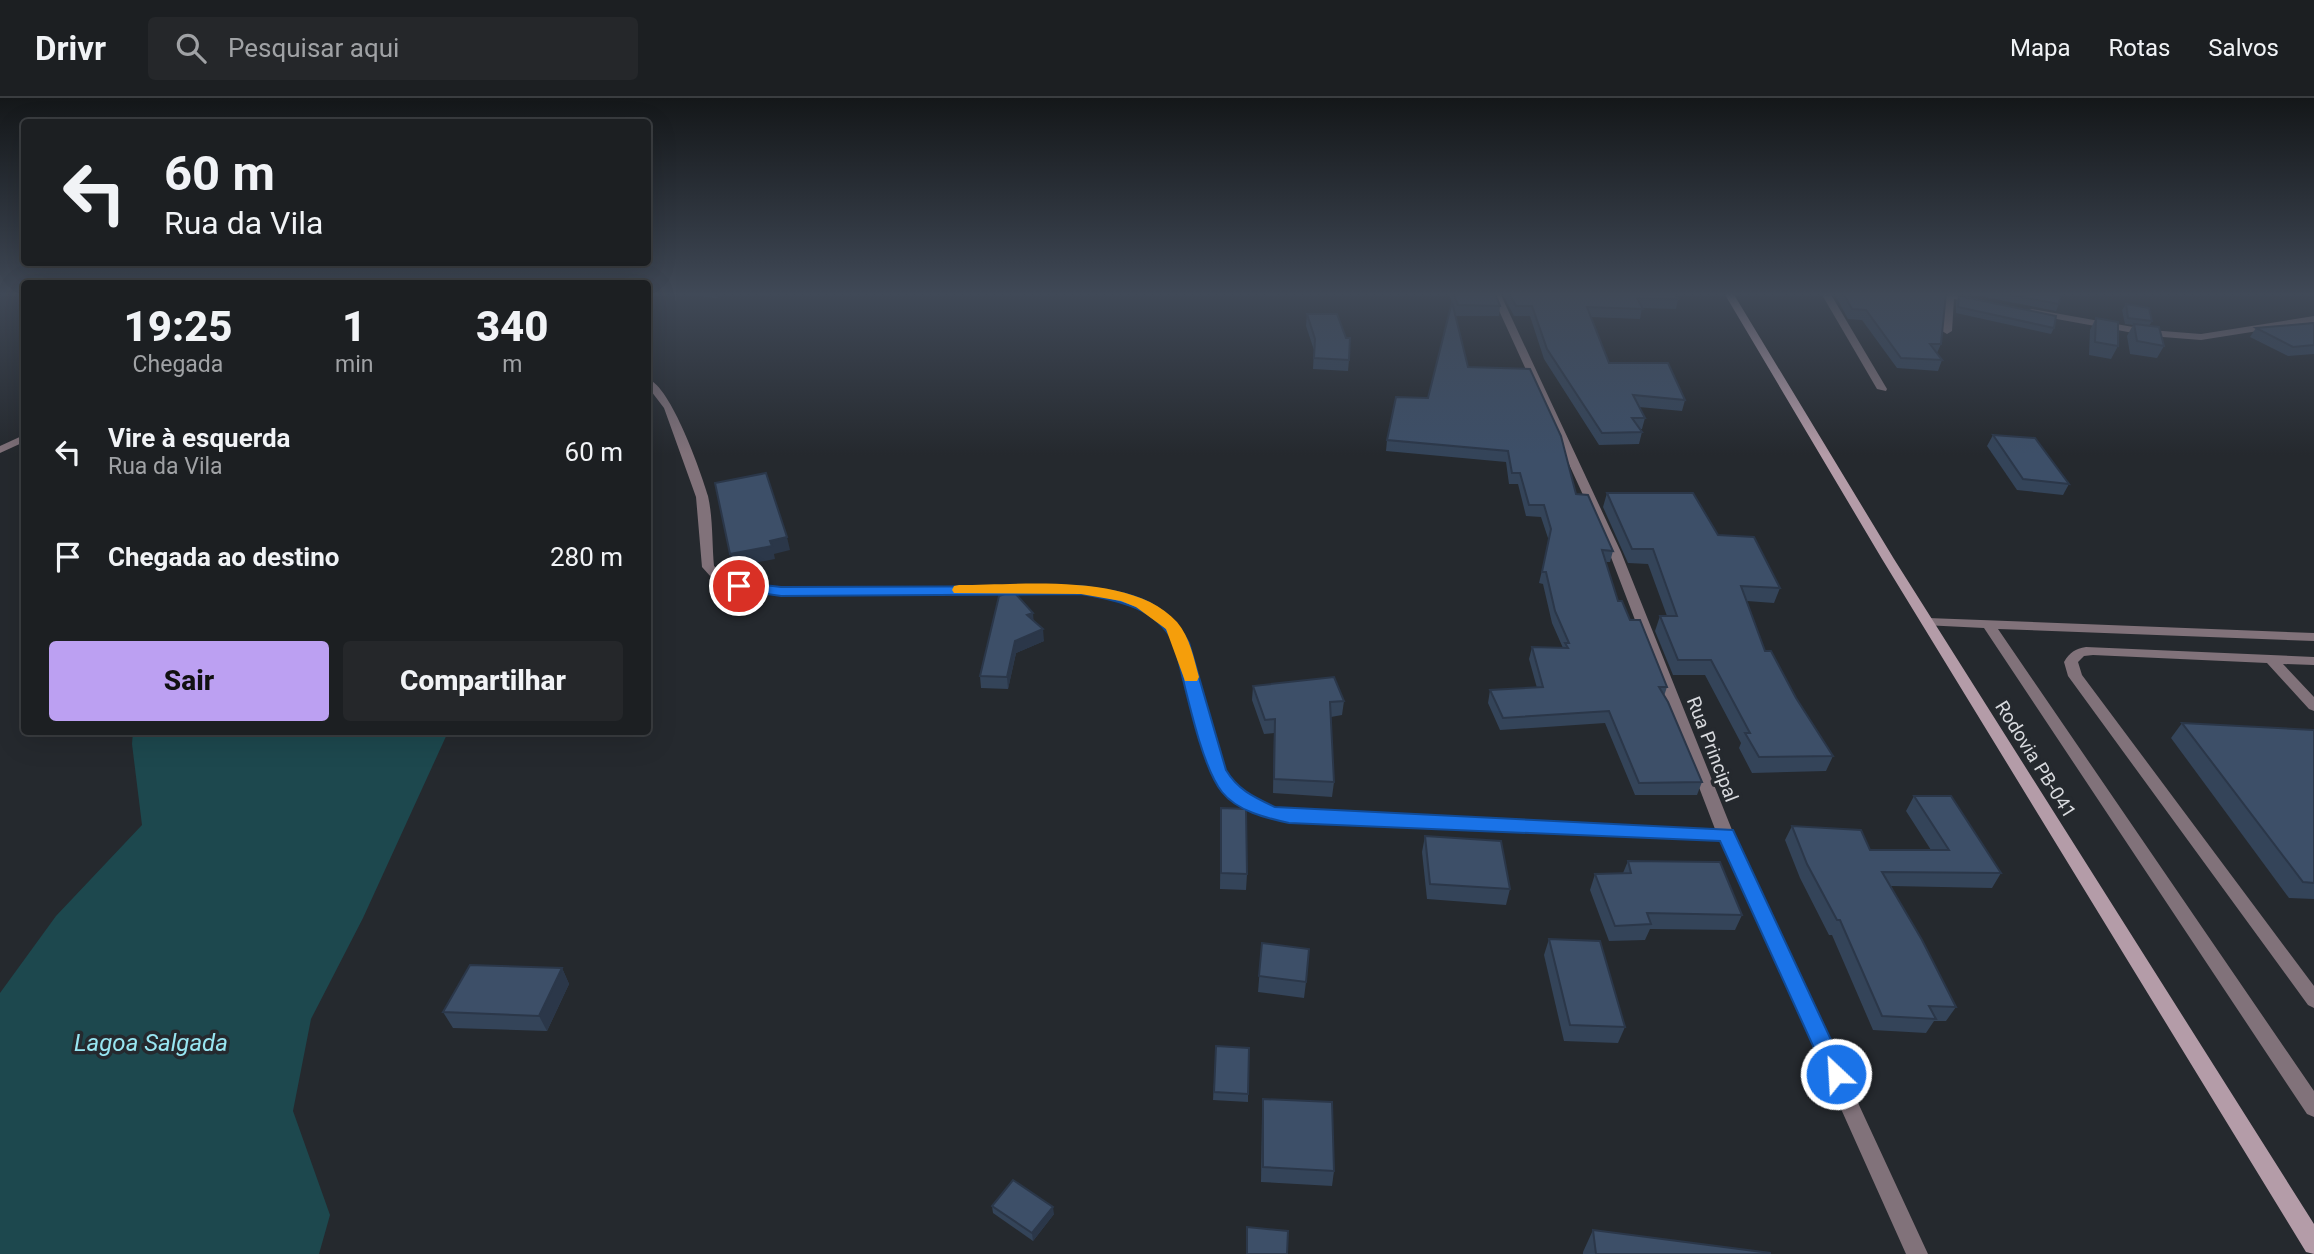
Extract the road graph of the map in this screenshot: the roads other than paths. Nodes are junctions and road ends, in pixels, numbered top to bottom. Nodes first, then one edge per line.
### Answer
1 (1520, 347) edge
2 (1761, 347) edge
3 (1857, 347) edge
4 (651, 385) edge
5 (1882, 388) dead end
6 (21, 440) edge
7 (0, 450) edge
8 (1928, 622) junction
9 (1988, 624) junction
10 (2314, 636) edge
11 (2271, 659) junction
12 (2314, 661) edge
13 (2314, 706) edge
14 (1726, 835) junction
15 (2314, 1000) edge
16 (2314, 1108) edge
17 (2314, 1244) edge
18 (1917, 1254) edge

1 - 14 street, Rua Principal
2 - 8 main road, Rodovia PB-041
3 - 5 street
4 - 14 street
6 - 7 street
8 - 9 street
8 - 17 main road, Rodovia PB-041
9 - 10 street
9 - 16 street
11 - 12 street
11 - 13 street
11 - 15 street
14 - 18 street, Rua Principal

